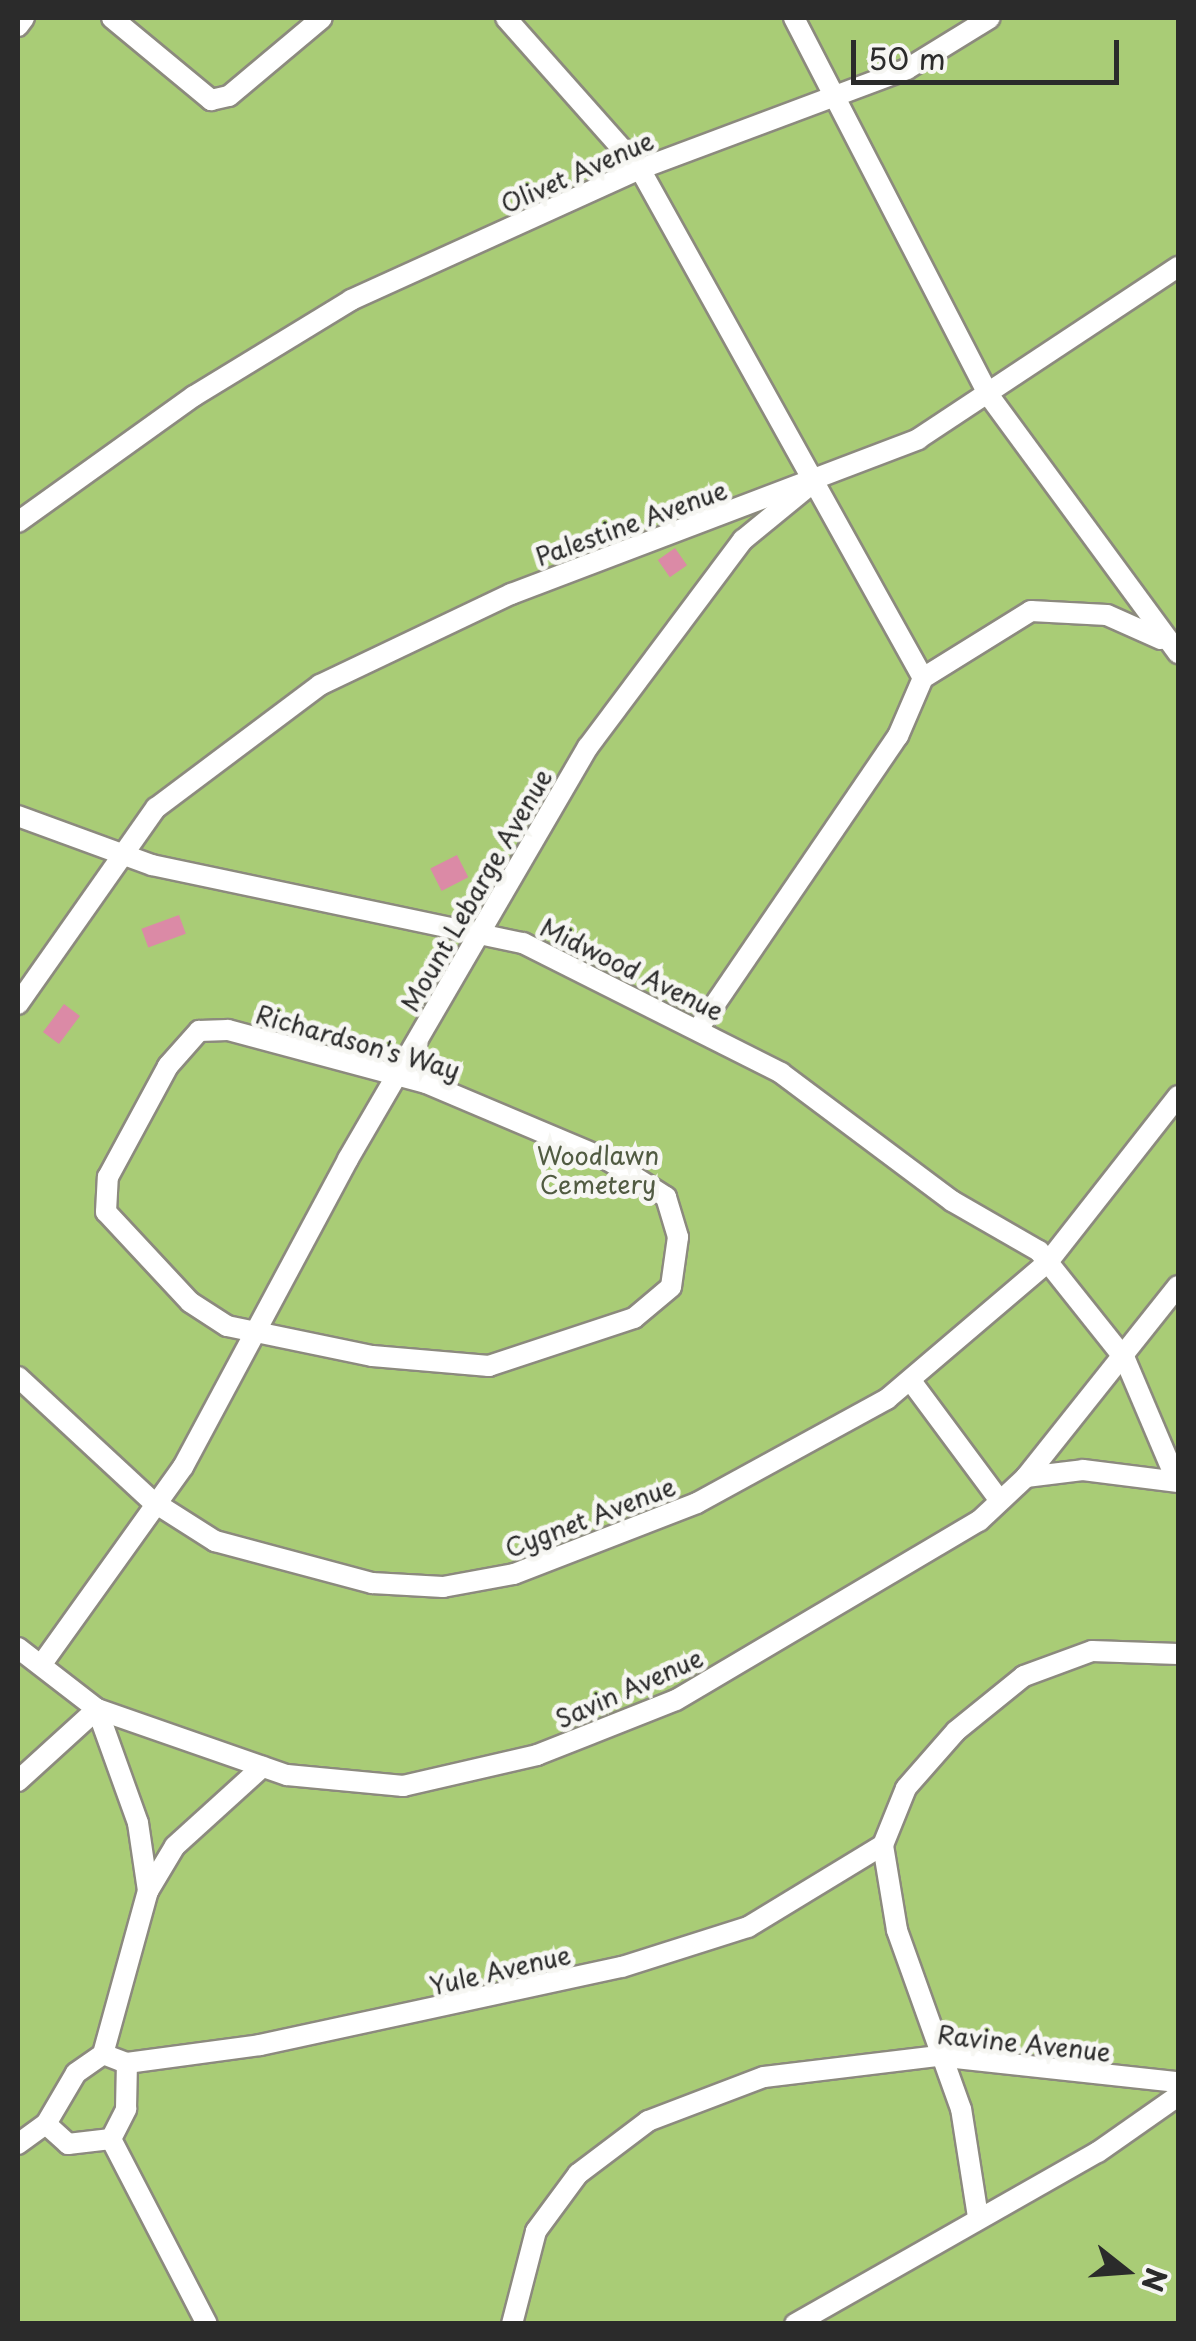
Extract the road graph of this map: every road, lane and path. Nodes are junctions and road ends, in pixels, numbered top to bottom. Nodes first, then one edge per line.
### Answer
1 (24, 18) edge
2 (112, 18) edge
3 (322, 18) edge
4 (506, 18) edge
5 (794, 18) edge
6 (990, 18) edge
7 (18, 26) edge
8 (830, 101) junction
9 (640, 169) junction
10 (1178, 267) edge
11 (990, 398) junction
12 (810, 485) junction
13 (18, 522) edge
14 (1162, 639) junction
15 (1178, 653) edge
16 (923, 678) junction
17 (18, 816) edge
18 (121, 854) junction
19 (475, 933) junction
20 (18, 1004) edge
21 (698, 1029) junction
22 (397, 1075) junction
23 (1178, 1096) edge
24 (1048, 1262) junction
25 (1178, 1286) edge
26 (261, 1332) junction
27 (1125, 1359) junction
28 (18, 1377) edge
29 (911, 1381) junction
30 (1026, 1477) junction
31 (1178, 1481) edge
32 (152, 1500) junction
33 (1000, 1501) junction
34 (18, 1648) edge
35 (1178, 1654) edge
36 (44, 1661) junction
37 (97, 1708) junction
38 (262, 1768) junction
39 (18, 1781) edge
40 (882, 1845) junction
41 (148, 1891) junction
42 (103, 2054) junction
43 (936, 2056) junction
44 (127, 2063) junction
45 (1178, 2082) edge
46 (1178, 2096) edge
47 (46, 2124) junction
48 (112, 2139) junction
49 (18, 2144) edge
50 (978, 2217) junction
51 (206, 2324) edge
52 (512, 2324) edge
53 (795, 2324) edge

1 - 7 lane
2 - 3 lane
4 - 9 lane
5 - 8 lane
6 - 8 lane, Olivet Avenue
8 - 9 lane, Olivet Avenue
8 - 11 lane
9 - 12 lane
9 - 13 lane, Olivet Avenue
10 - 11 lane, Palestine Avenue
11 - 12 lane, Palestine Avenue
11 - 14 lane
12 - 16 lane
12 - 18 lane, Palestine Avenue
12 - 19 lane, Mount Lebarge Avenue
14 - 15 lane
14 - 16 lane
16 - 21 lane
17 - 18 lane, Midwood Avenue
18 - 19 lane, Midwood Avenue
18 - 20 lane, Palestine Avenue
19 - 21 lane, Midwood Avenue
19 - 22 lane, Mount Lebarge Avenue
21 - 24 lane, Midwood Avenue
22 - 26 lane, Mount Lebarge Avenue
22 - 26 lane, Richardson's Way
22 - 26 lane, Richardson's Way
23 - 24 lane, Cygnet Avenue
24 - 27 lane, Midwood Avenue
24 - 29 lane, Cygnet Avenue
25 - 27 lane, Savin Avenue
26 - 32 lane, Mount Lebarge Avenue
27 - 30 lane, Savin Avenue
27 - 31 lane, Midwood Avenue
28 - 32 lane, Cygnet Avenue
29 - 32 lane, Cygnet Avenue
29 - 33 lane
30 - 31 lane
30 - 33 lane, Savin Avenue
32 - 36 lane, Mount Lebarge Avenue
33 - 38 lane, Savin Avenue
34 - 36 lane, Savin Avenue
35 - 40 lane
36 - 37 lane, Savin Avenue
37 - 38 lane, Savin Avenue
37 - 39 lane
37 - 41 lane
38 - 41 lane
40 - 43 lane
40 - 44 lane, Yule Avenue
41 - 42 lane
42 - 44 lane, Yule Avenue
42 - 47 lane
43 - 45 lane, Ravine Avenue
43 - 50 lane
43 - 52 lane, Ravine Avenue
44 - 48 lane
46 - 50 lane
47 - 48 lane
47 - 49 lane
48 - 51 lane
50 - 53 lane

